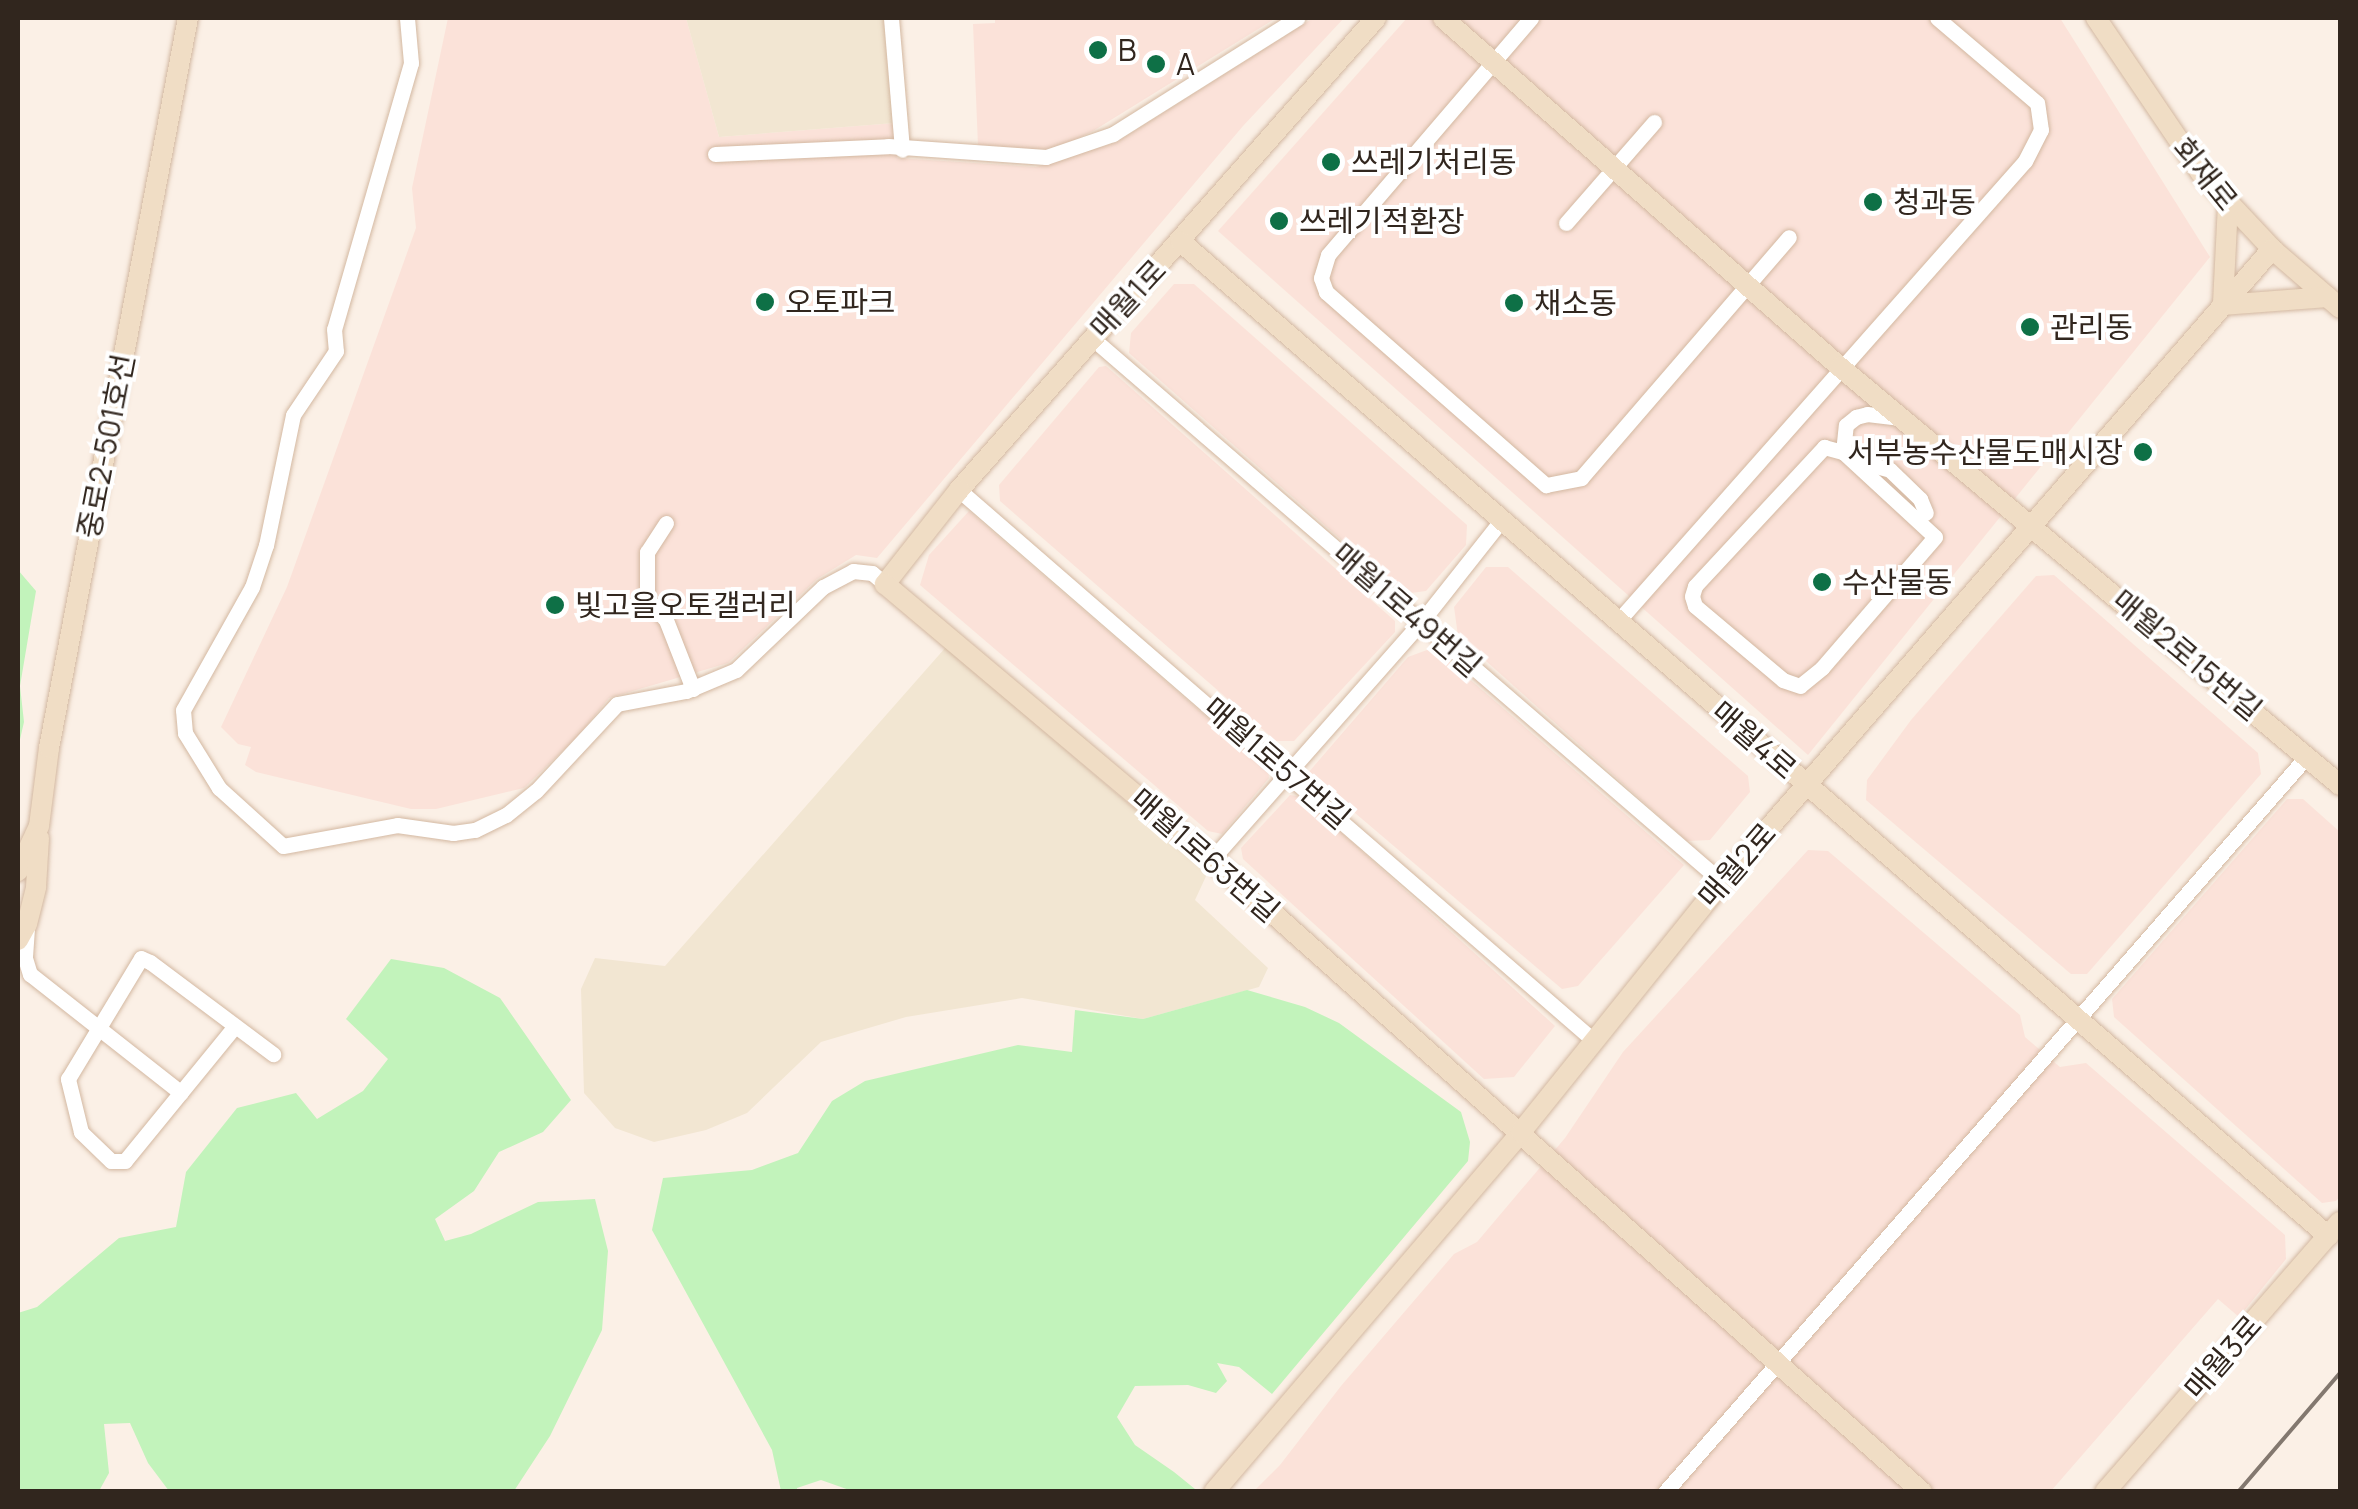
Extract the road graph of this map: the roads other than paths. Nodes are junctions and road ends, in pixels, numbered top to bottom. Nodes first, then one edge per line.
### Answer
1 (188, 18) edge
2 (407, 18) edge
3 (890, 18) edge
4 (1297, 18) edge
5 (1376, 18) edge
6 (1443, 18) edge
7 (1531, 18) edge
8 (1938, 18) edge
9 (2096, 18) edge
10 (1492, 63) junction
11 (1654, 122) dead end
12 (902, 150) junction
13 (715, 154) dead end
14 (1613, 170) junction
15 (2228, 204) junction
16 (1566, 223) dead end
17 (1790, 237) dead end
18 (1181, 242) junction
19 (2272, 249) junction
20 (1746, 286) junction
21 (2334, 302) edge
22 (2222, 306) junction
23 (1092, 338) junction
24 (1840, 367) junction
25 (1904, 418) junction
26 (1848, 456) junction
27 (959, 490) junction
28 (1926, 513) dead end
29 (1500, 522) junction
30 (666, 523) dead end
31 (2034, 525) junction
32 (1666, 565) junction
33 (884, 584) junction
34 (1695, 586) junction
35 (1618, 621) junction
36 (1421, 622) junction
37 (693, 689) junction
38 (2308, 756) junction
39 (1289, 772) junction
40 (1807, 785) junction
41 (2340, 785) edge
42 (39, 826) junction
43 (1212, 859) junction
44 (18, 871) edge
45 (1722, 882) junction
46 (22, 932) edge
47 (24, 977) edge
48 (2078, 1016) junction
49 (235, 1026) junction
50 (103, 1028) junction
51 (1592, 1039) junction
52 (274, 1054) dead end
53 (182, 1092) junction
54 (1521, 1132) junction
55 (2334, 1229) edge
56 (1777, 1364) junction
57 (1214, 1492) edge
58 (1665, 1492) edge
59 (1922, 1492) edge
60 (2105, 1492) edge

1 - 42 street, 중로2-501호선
2 - 37 street
3 - 12 street
4 - 12 street
5 - 18 street, 매월1로
6 - 10 street, 매월2로15번길
7 - 10 street
8 - 24 street
9 - 15 street, 회재로
10 - 14 street, 매월2로15번길
10 - 20 street
11 - 14 street
12 - 13 street
14 - 16 street
14 - 20 street, 매월2로15번길
15 - 19 street, 회재로
15 - 22 street
17 - 20 street
18 - 23 street, 매월1로
18 - 29 street, 매월4로
19 - 21 street, 회재로
19 - 22 street, 매월2로
20 - 24 street, 매월2로15번길
21 - 22 street
22 - 31 street, 매월2로
23 - 27 street, 매월1로
23 - 36 street, 매월1로49번길
24 - 25 street, 매월2로15번길
24 - 32 street
25 - 26 street
25 - 31 street, 매월2로15번길
26 - 28 street
26 - 34 street
26 - 34 street
27 - 33 street, 매월1로
27 - 39 street, 매월1로57번길
29 - 35 street, 매월4로
29 - 36 street
30 - 37 street
31 - 38 street, 매월2로15번길
31 - 40 street, 매월2로
32 - 34 street
32 - 35 street
33 - 37 street
33 - 43 street, 매월1로63번길
35 - 40 street, 매월4로
36 - 39 street
36 - 45 street, 매월1로49번길
38 - 41 street, 매월2로15번길
38 - 48 street
39 - 43 street
39 - 51 street, 매월1로57번길
40 - 45 street, 매월2로
40 - 48 street, 매월4로
42 - 44 street, 중로2-501호선
42 - 46 street
43 - 54 street, 매월1로63번길
45 - 51 street, 매월2로
46 - 47 street
47 - 50 street
48 - 55 street, 매월4로
48 - 56 street
49 - 50 street
49 - 52 street
49 - 53 street
50 - 53 street
50 - 53 street
51 - 54 street, 매월2로
54 - 56 street, 매월1로63번길
54 - 57 street, 매월2로
55 - 60 street, 매월3로
56 - 58 street
56 - 59 street, 매월1로63번길

